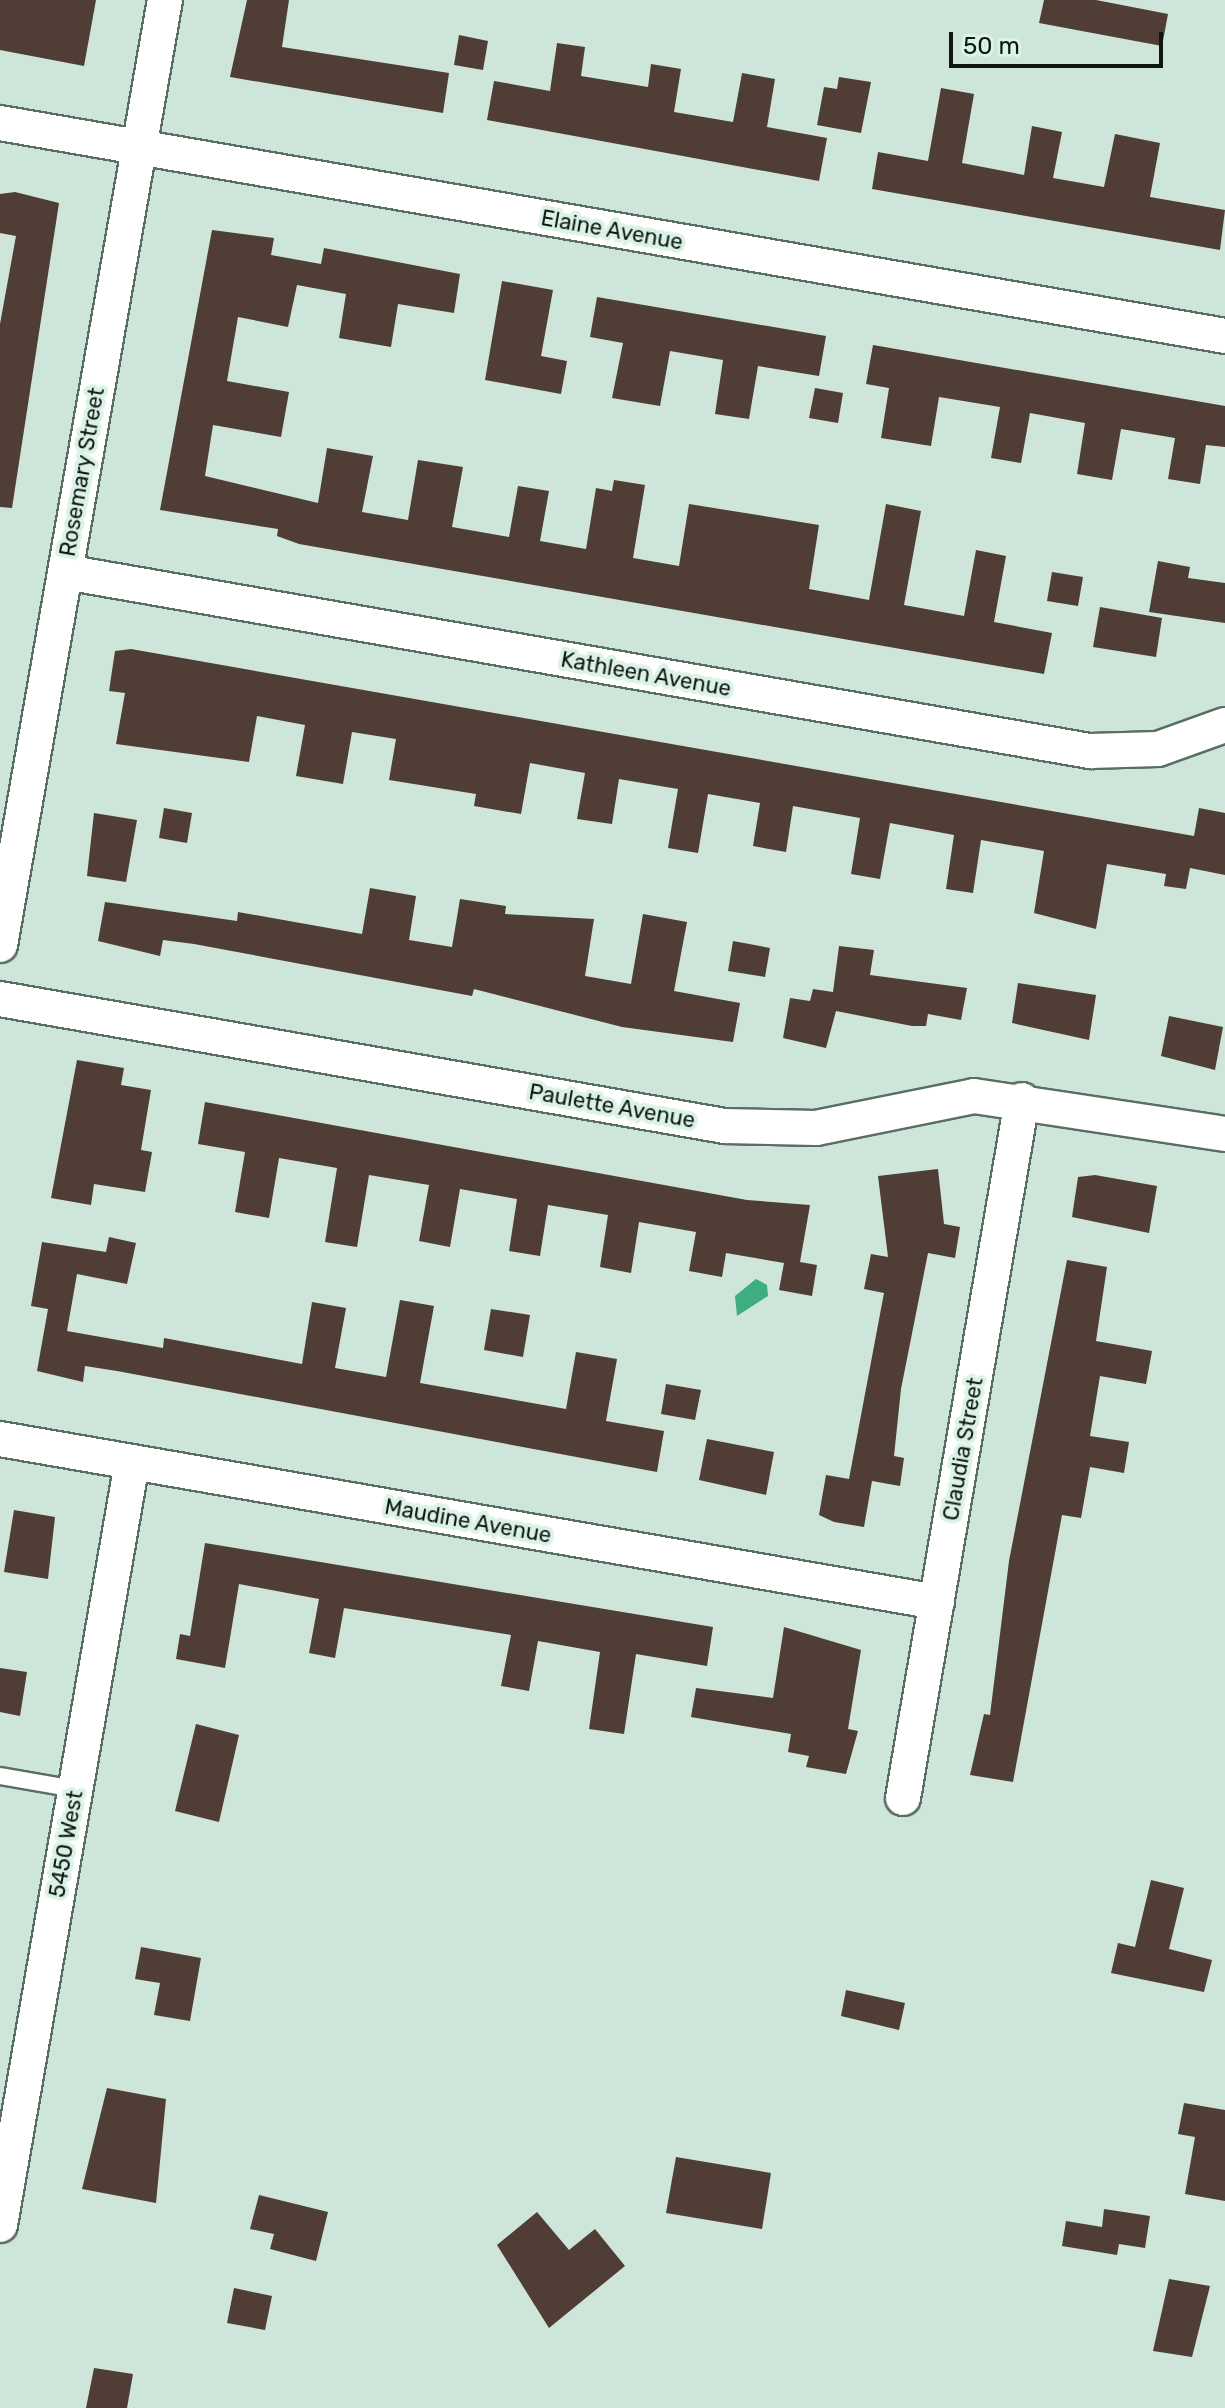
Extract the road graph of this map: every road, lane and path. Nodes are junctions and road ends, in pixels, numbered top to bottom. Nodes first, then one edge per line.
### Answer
1 (165, 0) edge
2 (0, 123) edge
3 (139, 148) junction
4 (1225, 336) edge
5 (65, 572) junction
6 (1225, 725) edge
7 (0, 945) edge
8 (0, 999) edge
9 (1022, 1100) junction
10 (1225, 1134) edge
11 (0, 1439) edge
12 (132, 1462) junction
13 (937, 1602) junction
14 (0, 1776) edge
15 (75, 1789) junction
16 (903, 1798) dead end
17 (12, 2078) edge
18 (0, 2225) edge

1 - 3 street, Rosemary Street
2 - 3 street, Elaine Avenue
3 - 4 street, Elaine Avenue
3 - 5 street, Rosemary Street
5 - 6 street, Kathleen Avenue
5 - 7 street, Rosemary Street
8 - 9 street, Paulette Avenue
9 - 10 street, Paulette Avenue
9 - 13 street, Claudia Street
11 - 12 street, Maudine Avenue
12 - 13 street, Maudine Avenue
12 - 15 street, 5450 West
13 - 16 street, Claudia Street
14 - 15 lane
15 - 17 street, 5450 West
17 - 18 street, 5450 West

